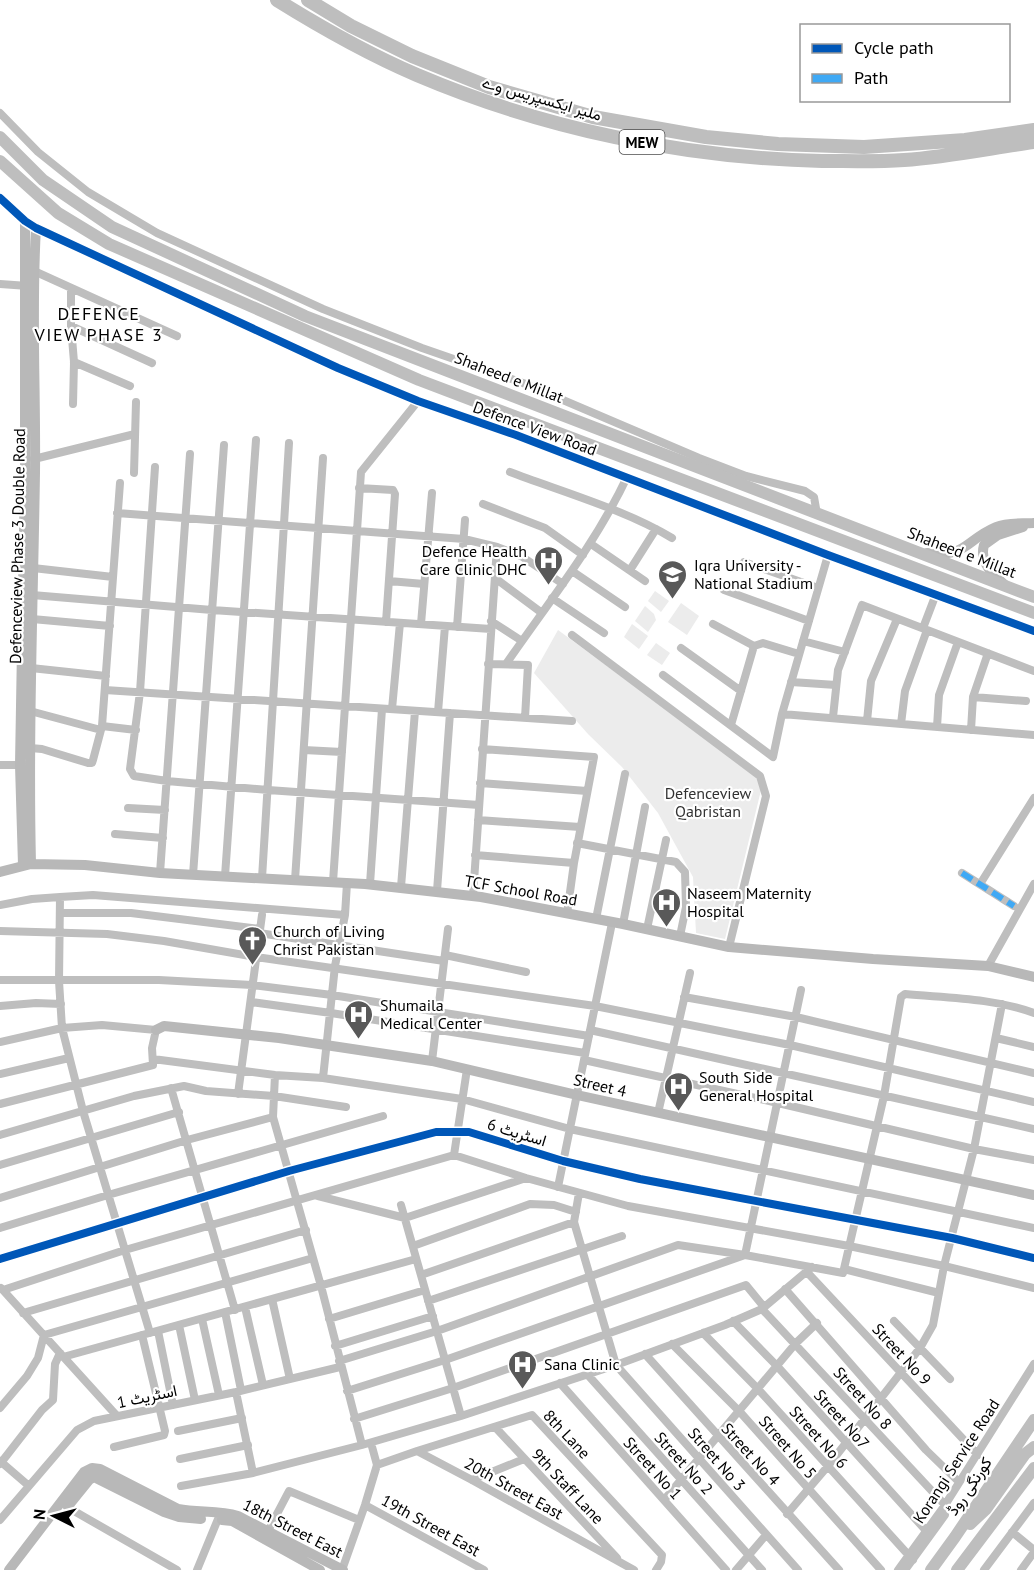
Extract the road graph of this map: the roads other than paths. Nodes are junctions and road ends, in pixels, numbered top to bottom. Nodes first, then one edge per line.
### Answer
1 (277, 0) edge
2 (308, 0) edge
3 (0, 113) edge
4 (1034, 130) edge
5 (0, 137) edge
6 (1034, 142) edge
7 (0, 161) edge
8 (0, 198) edge
9 (25, 221) junction
10 (36, 228) junction
11 (34, 271) junction
12 (0, 284) edge
13 (29, 286) junction
14 (71, 288) junction
15 (71, 326) junction
16 (177, 336) dead end
17 (74, 362) junction
18 (152, 363) dead end
19 (130, 386) dead end
20 (418, 401) junction
21 (136, 402) dead end
22 (74, 404) dead end
23 (135, 434) junction
24 (256, 440) dead end
25 (289, 443) dead end
26 (224, 445) dead end
27 (190, 454) dead end
28 (323, 458) dead end
29 (34, 459) junction
30 (155, 467) dead end
31 (510, 472) dead end
32 (134, 473) dead end
33 (627, 477) junction
34 (120, 483) dead end
35 (359, 488) junction
36 (432, 493) dead end
37 (483, 504) dead end
38 (611, 510) junction
39 (117, 513) junction
40 (817, 514) junction
41 (151, 516) junction
42 (185, 518) junction
43 (219, 520) junction
44 (465, 520) dead end
45 (250, 523) junction
46 (1033, 523) edge
47 (284, 525) junction
48 (318, 529) junction
49 (657, 529) junction
50 (357, 532) junction
51 (393, 534) junction
52 (428, 537) junction
53 (672, 538) dead end
54 (464, 539) junction
55 (591, 544) junction
56 (497, 547) junction
57 (912, 551) junction
58 (583, 555) junction
59 (828, 555) junction
60 (30, 560) junction
61 (744, 562) dead end
62 (630, 570) junction
63 (572, 571) junction
64 (113, 577) junction
65 (495, 578) junction
66 (389, 581) junction
67 (645, 581) dead end
68 (424, 584) junction
69 (563, 584) junction
70 (818, 588) junction
71 (1009, 588) junction
72 (724, 590) dead end
73 (936, 594) junction
74 (32, 595) junction
75 (1034, 597) edge
76 (552, 598) junction
77 (111, 602) junction
78 (145, 605) junction
79 (625, 607) dead end
80 (179, 608) junction
81 (212, 610) junction
82 (244, 612) junction
83 (542, 613) junction
84 (1034, 613) edge
85 (279, 615) junction
86 (313, 617) junction
87 (32, 619) junction
88 (350, 619) junction
89 (897, 619) junction
90 (809, 621) junction
91 (386, 622) junction
92 (400, 623) junction
93 (421, 624) junction
94 (713, 624) dead end
95 (491, 625) junction
96 (110, 626) junction
97 (445, 626) junction
98 (457, 627) junction
99 (925, 629) junction
100 (1034, 631) edge
101 (604, 633) dead end
102 (572, 635) dead end
103 (522, 641) junction
104 (803, 641) junction
105 (958, 642) junction
106 (754, 646) junction
107 (681, 648) dead end
108 (844, 652) junction
109 (988, 653) junction
110 (799, 654) junction
111 (488, 664) junction
112 (506, 664) junction
113 (31, 668) junction
114 (1034, 671) edge
115 (663, 675) dead end
116 (106, 676) junction
117 (791, 682) junction
118 (836, 685) junction
119 (105, 690) junction
120 (741, 691) junction
121 (140, 692) junction
122 (173, 694) junction
123 (206, 697) junction
124 (973, 697) junction
125 (238, 699) junction
126 (273, 701) junction
127 (1026, 701) dead end
128 (307, 704) junction
129 (27, 706) junction
130 (345, 706) junction
131 (382, 708) junction
132 (392, 709) junction
133 (415, 711) junction
134 (438, 712) junction
135 (450, 713) junction
136 (782, 714) junction
137 (484, 716) junction
138 (833, 717) junction
139 (525, 718) junction
140 (867, 721) junction
141 (572, 722) dead end
142 (901, 724) junction
143 (731, 725) junction
144 (937, 727) junction
145 (102, 728) junction
146 (136, 730) junction
147 (971, 730) junction
148 (1034, 735) edge
149 (30, 748) junction
150 (482, 749) junction
151 (304, 750) junction
152 (342, 752) junction
153 (0, 765) edge
154 (25, 765) junction
155 (625, 774) dead end
156 (167, 781) junction
157 (200, 783) junction
158 (480, 783) junction
159 (232, 786) junction
160 (268, 790) junction
161 (587, 790) junction
162 (302, 792) junction
163 (339, 794) junction
164 (376, 797) junction
165 (1034, 798) edge
166 (409, 800) junction
167 (444, 802) junction
168 (479, 804) junction
169 (645, 807) dead end
170 (128, 808) dead end
171 (165, 810) junction
172 (478, 820) junction
173 (580, 827) junction
174 (115, 834) dead end
175 (163, 838) junction
176 (666, 840) dead end
177 (577, 843) junction
178 (610, 848) junction
179 (475, 855) junction
180 (635, 855) junction
181 (662, 861) junction
182 (574, 863) junction
183 (27, 864) junction
184 (0, 872) edge
185 (160, 873) junction
186 (962, 873) dead end
187 (193, 875) junction
188 (225, 876) junction
189 (262, 878) junction
190 (295, 880) junction
191 (982, 881) dead end
192 (333, 882) junction
193 (370, 884) junction
194 (1034, 884) edge
195 (347, 887) junction
196 (401, 888) junction
197 (437, 891) junction
198 (472, 896) junction
199 (60, 897) junction
200 (0, 905) edge
201 (1014, 906) dead end
202 (60, 913) junction
203 (567, 914) junction
204 (262, 915) dead end
205 (345, 915) junction
206 (596, 919) junction
207 (615, 924) junction
208 (448, 929) dead end
209 (647, 929) junction
210 (0, 931) edge
211 (259, 931) junction
212 (60, 934) junction
213 (680, 936) junction
214 (340, 945) junction
215 (729, 947) junction
216 (256, 957) junction
217 (444, 958) junction
218 (988, 966) junction
219 (335, 969) junction
220 (526, 972) dead end
221 (690, 973) dead end
222 (1034, 977) edge
223 (0, 981) edge
224 (59, 981) junction
225 (252, 985) junction
226 (442, 985) junction
227 (801, 990) dead end
228 (332, 995) junction
229 (684, 997) junction
230 (251, 1002) junction
231 (61, 1004) junction
232 (1002, 1004) junction
233 (0, 1006) edge
234 (595, 1006) junction
235 (439, 1011) junction
236 (331, 1013) junction
237 (1034, 1013) edge
238 (796, 1017) junction
239 (679, 1021) junction
240 (62, 1029) junction
241 (156, 1030) junction
242 (436, 1030) junction
243 (590, 1033) junction
244 (247, 1035) junction
245 (996, 1038) junction
246 (894, 1041) junction
247 (0, 1042) edge
248 (790, 1045) junction
249 (327, 1046) junction
250 (1034, 1047) edge
251 (672, 1049) junction
252 (585, 1057) junction
253 (69, 1058) junction
254 (153, 1059) junction
255 (432, 1061) junction
256 (991, 1063) junction
257 (889, 1067) junction
258 (467, 1069) junction
259 (242, 1070) junction
260 (1034, 1073) edge
261 (0, 1074) edge
262 (784, 1074) junction
263 (275, 1075) junction
264 (323, 1078) junction
265 (666, 1078) junction
266 (77, 1084) junction
267 (171, 1088) junction
268 (986, 1090) junction
269 (238, 1094) junction
270 (577, 1095) junction
271 (274, 1096) junction
272 (884, 1096) junction
273 (462, 1099) junction
274 (1034, 1102) edge
275 (778, 1103) junction
276 (0, 1104) edge
277 (346, 1107) dead end
278 (83, 1111) junction
279 (179, 1112) junction
280 (658, 1113) junction
281 (383, 1116) dead end
282 (273, 1117) junction
283 (980, 1117) junction
284 (876, 1126) junction
285 (570, 1129) junction
286 (1034, 1130) edge
287 (458, 1131) junction
288 (0, 1135) edge
289 (770, 1137) junction
290 (91, 1138) junction
291 (187, 1140) junction
292 (282, 1144) junction
293 (974, 1149) junction
294 (454, 1155) junction
295 (868, 1159) junction
296 (563, 1161) junction
297 (1034, 1161) edge
298 (0, 1165) edge
299 (100, 1167) junction
300 (195, 1170) junction
301 (763, 1170) junction
302 (290, 1171) junction
303 (526, 1178) junction
304 (967, 1180) junction
305 (558, 1187) junction
306 (860, 1191) junction
307 (579, 1192) junction
308 (108, 1195) junction
309 (1034, 1195) edge
310 (316, 1196) junction
311 (0, 1198) edge
312 (203, 1198) junction
313 (298, 1201) junction
314 (757, 1201) junction
315 (401, 1205) dead end
316 (959, 1211) junction
317 (576, 1212) junction
318 (405, 1218) junction
319 (856, 1219) junction
320 (574, 1222) junction
321 (117, 1223) junction
322 (211, 1225) junction
323 (0, 1228) edge
324 (751, 1228) junction
325 (1034, 1228) edge
326 (306, 1230) junction
327 (622, 1236) dead end
328 (952, 1238) junction
329 (413, 1246) junction
330 (849, 1246) junction
331 (582, 1249) junction
332 (125, 1250) junction
333 (219, 1255) junction
334 (745, 1255) junction
335 (314, 1258) junction
336 (1034, 1258) edge
337 (0, 1259) edge
338 (416, 1259) junction
339 (944, 1266) junction
340 (809, 1269) junction
341 (844, 1269) junction
342 (421, 1275) junction
343 (590, 1278) junction
344 (134, 1280) junction
345 (227, 1283) junction
346 (321, 1286) junction
347 (1, 1288) edge
348 (1034, 1288) edge
349 (785, 1289) junction
350 (425, 1290) junction
351 (939, 1293) junction
352 (272, 1299) junction
353 (428, 1301) junction
354 (599, 1306) junction
355 (142, 1307) junction
356 (245, 1307) junction
357 (763, 1308) junction
358 (235, 1310) junction
359 (225, 1312) junction
360 (23, 1313) junction
361 (433, 1316) junction
362 (202, 1318) junction
363 (329, 1319) junction
364 (733, 1321) junction
365 (894, 1321) dead end
366 (817, 1323) junction
367 (179, 1325) junction
368 (437, 1331) junction
369 (150, 1333) junction
370 (703, 1333) junction
371 (44, 1335) junction
372 (607, 1335) junction
373 (796, 1343) junction
374 (672, 1344) junction
375 (335, 1346) junction
376 (920, 1348) junction
377 (645, 1354) junction
378 (62, 1355) junction
379 (445, 1360) junction
380 (340, 1364) junction
381 (1034, 1364) edge
382 (616, 1365) junction
383 (777, 1366) junction
384 (900, 1373) junction
385 (587, 1374) junction
386 (290, 1379) junction
387 (950, 1379) dead end
388 (560, 1383) junction
389 (263, 1385) junction
390 (453, 1388) junction
391 (758, 1389) junction
392 (239, 1391) junction
393 (347, 1391) junction
394 (219, 1395) junction
395 (880, 1399) junction
396 (195, 1400) junction
397 (173, 1405) junction
398 (160, 1407) junction
399 (0, 1408) edge
400 (740, 1412) junction
401 (117, 1416) junction
402 (461, 1416) junction
403 (242, 1418) junction
404 (354, 1419) junction
405 (864, 1420) junction
406 (1034, 1420) edge
407 (495, 1427) junction
408 (178, 1431) dead end
409 (718, 1437) junction
410 (371, 1443) junction
411 (846, 1443) junction
412 (248, 1445) junction
413 (362, 1446) junction
414 (114, 1447) dead end
415 (1034, 1447) edge
416 (417, 1451) junction
417 (978, 1455) junction
418 (180, 1459) dead end
419 (524, 1459) junction
420 (699, 1460) junction
421 (1, 1463) edge
422 (377, 1465) junction
423 (828, 1466) junction
424 (1034, 1468) edge
425 (253, 1473) junction
426 (472, 1479) junction
427 (682, 1481) junction
428 (959, 1482) junction
429 (29, 1486) junction
430 (181, 1486) dead end
431 (807, 1490) junction
432 (664, 1500) junction
433 (1034, 1503) edge
434 (365, 1505) junction
435 (945, 1505) junction
436 (67, 1507) junction
437 (787, 1514) junction
438 (224, 1517) junction
439 (359, 1520) junction
440 (0, 1521) edge
441 (268, 1531) junction
442 (1012, 1532) junction
443 (928, 1534) junction
444 (765, 1535) junction
445 (955, 1537) junction
446 (1034, 1551) edge
447 (749, 1556) junction
448 (911, 1557) junction
449 (622, 1563) junction
450 (9, 1570) edge
451 (18, 1570) edge
452 (177, 1570) edge
453 (198, 1570) edge
454 (320, 1570) edge
455 (342, 1570) edge
456 (484, 1570) edge
457 (634, 1570) edge
458 (656, 1570) edge
459 (726, 1570) edge
460 (736, 1570) edge
461 (762, 1570) edge
462 (798, 1570) edge
463 (839, 1570) edge
464 (881, 1570) edge
465 (898, 1570) edge
466 (905, 1570) edge
467 (931, 1570) edge
468 (957, 1570) edge
469 (984, 1570) edge
470 (1021, 1570) edge

1 - 6 highway, ملیر ایکسپریس وے / MEW
2 - 4 highway, ملیر ایکسپریس وے / MEW
3 - 40 street
5 - 40 main road, Shaheed e Millat
7 - 84 main road, Shaheed e Millat
8 - 9 street
9 - 10 street
9 - 13 street
10 - 11 street, Defenceview Phase 3 Double Road
10 - 20 street, Defence View Road
11 - 13 street, Defenceview Phase 3 Double Road
11 - 14 street
12 - 13 street
13 - 29 street, Defenceview Phase 3 Double Road
13 - 60 street
14 - 15 street
14 - 16 street
15 - 17 street
15 - 18 street
17 - 19 street
17 - 22 street
20 - 33 street, Defence View Road
20 - 35 street
21 - 23 street
23 - 29 street
23 - 32 street
24 - 45 street
25 - 47 street
26 - 43 street
27 - 42 street
28 - 48 street
29 - 60 street, Defenceview Phase 3 Double Road
30 - 41 street
31 - 38 street
33 - 38 street
33 - 59 street, Defence View Road
34 - 39 street
35 - 50 street
35 - 51 street
36 - 52 street
37 - 58 street
38 - 49 street
38 - 55 street
39 - 41 street
39 - 64 street
40 - 57 main road, Shaheed e Millat
41 - 42 street
41 - 78 street
42 - 43 street
42 - 80 street
43 - 45 street
43 - 81 street
44 - 54 street
45 - 47 street
45 - 82 street
46 - 57 street
46 - 71 street
47 - 48 street
47 - 85 street
48 - 50 street
48 - 86 street
49 - 53 street
49 - 62 street
50 - 51 street
50 - 88 street
51 - 52 street
51 - 66 street
52 - 54 street
52 - 68 street
54 - 56 street
54 - 98 street
55 - 58 street
55 - 62 street
56 - 65 street
56 - 69 street
57 - 71 main road, Shaheed e Millat
58 - 63 street
59 - 70 street
59 - 73 street, Defence View Road
60 - 64 street
60 - 74 street, Defenceview Phase 3 Double Road
60 - 129 street
61 - 70 street
62 - 67 street
63 - 69 street
63 - 79 street
64 - 77 street
65 - 83 street
65 - 95 street
66 - 68 street
66 - 91 street
68 - 93 street
69 - 76 street
70 - 90 street
71 - 75 main road, Shaheed e Millat
72 - 90 street
73 - 99 street
73 - 100 street, Defence View Road
74 - 77 street
74 - 87 street, Defenceview Phase 3 Double Road
76 - 83 street
76 - 101 street
77 - 78 street
77 - 96 street
78 - 80 street
78 - 121 street
80 - 81 street
80 - 122 street
81 - 82 street
81 - 123 street
82 - 85 street
82 - 125 street
83 - 103 street
85 - 86 street
85 - 126 street
86 - 88 street
86 - 128 street
87 - 96 street
87 - 113 street, Defenceview Phase 3 Double Road
88 - 91 street
88 - 130 street
89 - 99 street
89 - 108 street
89 - 140 street
90 - 104 street
91 - 92 street
92 - 93 street
92 - 132 street
93 - 97 street
94 - 106 street
95 - 98 street
95 - 103 street
95 - 111 street
96 - 116 street
97 - 98 street
97 - 134 street
99 - 105 street
99 - 142 street
102 - 215 street
103 - 112 street
104 - 108 street
104 - 110 street
105 - 109 street
105 - 144 street
106 - 110 street
106 - 120 street
107 - 120 street
108 - 118 street
109 - 114 street
109 - 124 street
110 - 117 street
111 - 112 street
111 - 137 street
112 - 139 street
113 - 116 street
113 - 129 street, Defenceview Phase 3 Double Road
115 - 143 street
116 - 119 street
117 - 118 street
117 - 136 street
118 - 138 street
119 - 121 street
119 - 145 street
120 - 143 street
121 - 122 street
121 - 146 street
122 - 123 street
122 - 156 street
123 - 125 street
123 - 157 street
124 - 127 street
124 - 147 street
125 - 126 street
125 - 159 street
126 - 128 street
126 - 160 street
128 - 130 street
128 - 151 street
129 - 145 street
129 - 149 street, Defenceview Phase 3 Double Road
129 - 154 street
130 - 131 street
130 - 152 street
131 - 132 street
131 - 164 street
132 - 133 street
133 - 134 street
133 - 166 street
134 - 135 street
135 - 137 street
135 - 167 street
136 - 138 street
136 - 143 street
137 - 139 street
137 - 150 street
138 - 140 street
139 - 141 street
140 - 142 street
142 - 144 street
144 - 147 street
145 - 146 street
145 - 149 street
146 - 156 street
147 - 148 street
149 - 154 street, Defenceview Phase 3 Double Road
150 - 158 street
150 - 161 street
151 - 152 street
151 - 162 street
152 - 163 street
153 - 154 street
154 - 183 street, Defenceview Phase 3 Double Road
155 - 178 street
156 - 157 street
156 - 171 street
157 - 159 street
157 - 187 street
158 - 161 street
158 - 168 street
159 - 160 street
159 - 188 street
160 - 162 street
160 - 189 street
161 - 173 street
162 - 163 street
162 - 190 street
163 - 164 street
163 - 192 street
164 - 166 street
164 - 193 street
165 - 191 street
166 - 167 street
166 - 196 street
167 - 168 street
167 - 197 street
168 - 172 street
169 - 180 street
170 - 171 street
171 - 175 street
172 - 173 street
172 - 179 street
173 - 177 street
174 - 175 street
175 - 185 street
176 - 181 street
177 - 178 street
177 - 182 street
178 - 180 street
178 - 206 street
179 - 182 street
179 - 198 street
180 - 181 street
180 - 207 street
181 - 209 street
181 - 213 street
182 - 203 street
183 - 184 street, TCF School Road
183 - 185 street, TCF School Road
185 - 187 street, TCF School Road
186 - 201 street
187 - 188 street, TCF School Road
188 - 189 street, TCF School Road
189 - 190 street, TCF School Road
190 - 192 street, TCF School Road
192 - 195 street, TCF School Road
193 - 195 street, TCF School Road
193 - 196 street, TCF School Road
194 - 218 street
195 - 205 street
196 - 197 street, TCF School Road
197 - 198 street, TCF School Road
198 - 203 street, TCF School Road
199 - 200 street
199 - 202 street
199 - 205 street
202 - 211 street
202 - 212 street
203 - 206 street, TCF School Road
204 - 211 street
205 - 214 street
206 - 207 street, TCF School Road
207 - 209 street, TCF School Road
207 - 234 street
208 - 217 street
209 - 213 street, TCF School Road
210 - 212 street
211 - 214 street
211 - 216 street
212 - 216 street
212 - 224 street
213 - 215 street, TCF School Road
214 - 217 street
214 - 219 street
215 - 218 street, TCF School Road
216 - 219 street
216 - 225 street
217 - 220 street
217 - 226 street
218 - 222 street, TCF School Road
219 - 226 street
219 - 228 street
221 - 229 street
223 - 224 street
224 - 225 street
224 - 231 street
225 - 228 street
225 - 230 street
226 - 234 street
226 - 235 street
227 - 238 street
228 - 235 street
228 - 236 street
229 - 238 street
229 - 239 street
230 - 236 street
230 - 244 street
231 - 233 street
231 - 240 street
232 - 237 street
232 - 245 street
232 - 246 street
234 - 239 street
234 - 243 street
235 - 242 street
235 - 243 street
236 - 242 street
236 - 249 street
238 - 246 street
238 - 248 street
239 - 248 street
239 - 251 street
240 - 241 street
240 - 247 street
240 - 253 street
241 - 244 street, Street 4
241 - 254 street
242 - 252 street
242 - 255 street
243 - 251 street
243 - 252 street
244 - 249 street, Street 4
244 - 259 street
245 - 250 street
245 - 256 street
246 - 256 street
246 - 257 street
248 - 257 street
248 - 262 street
249 - 255 street, Street 4
249 - 264 street
251 - 262 street
251 - 265 street
252 - 265 street
252 - 270 street
253 - 261 street
253 - 266 street
254 - 259 street
254 - 266 street
255 - 258 street, Street 4
256 - 260 street
256 - 268 street
257 - 268 street
257 - 272 street
258 - 270 street, Street 4
258 - 273 street
259 - 263 street
259 - 269 street
262 - 272 street
262 - 275 street
263 - 264 street
263 - 271 street
264 - 273 street
265 - 275 street
265 - 280 street
266 - 276 street
266 - 278 street
267 - 269 street
267 - 278 street
267 - 279 street
268 - 274 street
268 - 283 street
269 - 271 street
270 - 280 street, Street 4
270 - 285 street
271 - 277 street
271 - 282 street
272 - 283 street
272 - 284 street
273 - 285 street
273 - 287 street
275 - 284 street
275 - 289 street
278 - 288 street
278 - 290 street
279 - 290 street
279 - 291 street
280 - 289 street, Street 4
281 - 292 street
282 - 291 street
282 - 292 street
283 - 286 street
283 - 293 street
284 - 293 street
284 - 295 street
285 - 296 street
285 - 301 street
287 - 294 street
287 - 296 street, اسٹریٹ 6
287 - 302 street, اسٹریٹ 6
289 - 295 street, Street 4
289 - 301 street
290 - 298 street
290 - 299 street
291 - 299 street
291 - 300 street
292 - 300 street
292 - 302 street
293 - 297 street
293 - 304 street
294 - 303 street
294 - 310 street
295 - 304 street, Street 4
295 - 306 street
296 - 305 street
296 - 314 street, اسٹریٹ 6
299 - 308 street
299 - 311 street
300 - 308 street
300 - 312 street
301 - 306 street
301 - 314 street
302 - 312 street, اسٹریٹ 6
302 - 313 street
303 - 305 street
303 - 318 street
304 - 309 street, Street 4
304 - 316 street
305 - 307 street
306 - 316 street
306 - 319 street
307 - 317 street
307 - 324 street
308 - 321 street
308 - 323 street
310 - 313 street
310 - 318 street
312 - 321 street, اسٹریٹ 6
312 - 322 street
313 - 322 street
313 - 326 street
314 - 319 street, اسٹریٹ 6
314 - 324 street
315 - 318 street
316 - 325 street
316 - 328 street
317 - 320 street
317 - 329 street
318 - 329 street
319 - 328 street, اسٹریٹ 6
319 - 330 street
320 - 331 street
320 - 342 street
321 - 332 street
321 - 337 street, اسٹریٹ 6
322 - 332 street
322 - 333 street
324 - 330 street
324 - 334 street
326 - 333 street
326 - 335 street
327 - 331 street
328 - 336 street, اسٹریٹ 6
328 - 339 street
329 - 338 street
330 - 339 street
330 - 341 street
331 - 343 street
331 - 353 street
332 - 344 street
332 - 347 street
333 - 344 street
333 - 345 street
334 - 340 street, اسٹریٹ 1
334 - 343 street, اسٹریٹ 1
334 - 354 street
335 - 345 street
335 - 346 street
338 - 342 street
338 - 346 street
339 - 348 street
339 - 351 street
340 - 341 street, اسٹریٹ 1
340 - 349 street
340 - 384 street, Street No 9
341 - 351 street, اسٹریٹ 1
342 - 350 street
343 - 354 street
343 - 368 street, اسٹریٹ 1
344 - 355 street
344 - 360 street
345 - 355 street
345 - 358 street
346 - 352 street
346 - 363 street
347 - 360 street
349 - 357 street
349 - 366 street, Street No 8
350 - 353 street
350 - 363 street
351 - 376 street
352 - 356 street
352 - 386 street
353 - 361 street
354 - 372 street
354 - 379 street
355 - 369 street
355 - 371 street
356 - 358 street
356 - 389 street
357 - 364 street
357 - 372 street, Street No 8
357 - 373 street, Street No 8
358 - 359 street
359 - 362 street
359 - 392 street
360 - 371 street
361 - 368 street
361 - 375 street
362 - 367 street
362 - 394 street
363 - 375 street
364 - 370 street
364 - 383 street, Street No7
365 - 376 street
366 - 373 street
366 - 395 street, Street No 8
367 - 369 street
367 - 396 street
368 - 379 street
368 - 380 street, اسٹریٹ 1
369 - 378 street
369 - 397 street
369 - 398 street
370 - 374 street
370 - 391 street, Street No 6
371 - 378 street
371 - 399 street
372 - 382 street
372 - 390 street
373 - 383 street
373 - 405 street, Street No 8
374 - 377 street
374 - 400 street, Street No 5
375 - 380 street
376 - 384 street
376 - 387 street
377 - 382 street
377 - 409 street, Street No 4
378 - 401 street
378 - 421 street
379 - 390 street
379 - 393 street
380 - 386 street, اسٹریٹ 1
380 - 393 street
381 - 417 street, Korangi Service Road
382 - 385 street
382 - 420 street, Street No 3
383 - 391 street
383 - 411 street, Street No7
384 - 395 street
384 - 417 street, Street No 9
385 - 388 street
385 - 427 street, Street No 2
386 - 389 street, اسٹریٹ 1
388 - 402 street
388 - 432 street, Street No 1
389 - 392 street, اسٹریٹ 1
390 - 402 street
390 - 404 street
391 - 400 street
391 - 423 street, Street No 6
392 - 394 street, اسٹریٹ 1
392 - 403 street
393 - 404 street
394 - 396 street, اسٹریٹ 1
395 - 405 street
395 - 428 street, Street No 8
396 - 397 street, اسٹریٹ 1
397 - 398 street, اسٹریٹ 1
398 - 401 street, اسٹریٹ 1
398 - 414 street
400 - 409 street
400 - 431 street, Street No 5
401 - 429 street, اسٹریٹ 1
402 - 410 street
403 - 408 street
403 - 412 street
404 - 413 street
405 - 411 street
405 - 435 street, Street No 8
406 - 445 main road, کورنگی روڈ
407 - 416 street, 8th Lane
407 - 419 street, 9th Staff Lane
407 - 458 street, 8th Lane
409 - 420 street
409 - 437 street, Street No 4
410 - 413 street
410 - 422 street
411 - 423 street
411 - 443 street, Street No7
412 - 418 street
412 - 425 street
413 - 425 street
415 - 445 main road
416 - 422 street
416 - 426 street, 20th Street East
417 - 428 street, Korangi Service Road
419 - 426 street
419 - 449 street, 9th Staff Lane
420 - 427 street
420 - 444 street, Street No 3
421 - 429 street
422 - 434 street
423 - 431 street
423 - 448 street, Street No 6
424 - 468 main road
425 - 430 street
426 - 449 street, 20th Street East
427 - 432 street
427 - 447 street, Street No 2
428 - 435 street, Korangi Service Road
429 - 440 street, اسٹریٹ 1
431 - 437 street
431 - 464 street, Street No 5
432 - 459 street, Street No 1
433 - 442 street
434 - 439 street
434 - 456 street, 19th Street East
435 - 443 street, Korangi Service Road
436 - 438 street
436 - 451 street
436 - 452 street
437 - 463 street, Street No 4
438 - 441 street, 18th Street East
438 - 450 street
438 - 453 street
438 - 454 street, 18th Street East
439 - 441 street
439 - 455 street
441 - 455 street, 18th Street East
442 - 446 street
442 - 469 street
443 - 448 street, Korangi Service Road
444 - 447 street
444 - 462 street, Street No 3
445 - 467 main road, کورنگی روڈ
446 - 470 street
447 - 460 street
447 - 461 street, Street No 2
448 - 465 street
448 - 466 street
449 - 457 street, 20th Street East

